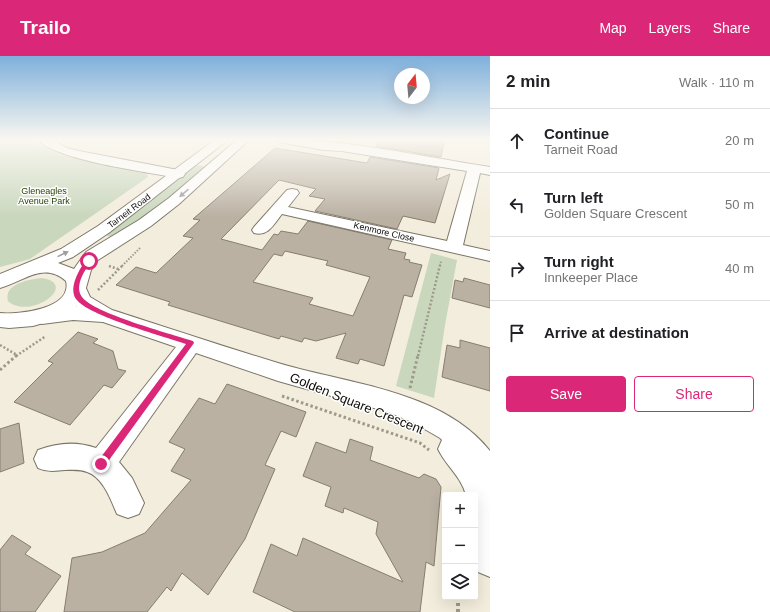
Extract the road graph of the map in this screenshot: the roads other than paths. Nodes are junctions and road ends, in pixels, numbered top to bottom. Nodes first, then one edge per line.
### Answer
1 (128, 165) edge
2 (190, 165) edge
3 (215, 165) edge
4 (454, 165) edge
5 (474, 169) junction
6 (490, 171) edge
7 (178, 174) junction
8 (292, 193) dead end
9 (278, 209) junction
10 (260, 230) dead end
11 (447, 247) junction
12 (490, 256) edge
13 (23, 271) junction
14 (0, 273) edge
15 (0, 282) edge
16 (77, 286) junction
17 (105, 315) junction
18 (38, 318) junction
19 (0, 320) edge
20 (0, 337) edge
21 (190, 343) junction
22 (280, 384) junction
23 (48, 459) dead end
24 (101, 464) junction
25 (490, 474) edge
26 (128, 503) dead end
27 (490, 560) edge

1 - 7 street
2 - 7 street, Tarneit Road
3 -> 16 street, Tarneit Road
4 - 5 street
5 - 6 street
5 - 11 street
13 -> 7 street, Tarneit Road
8 - 9 street
9 - 10 street
9 - 11 street, Kenmore Close
11 - 12 street, Kenmore Close
13 - 14 street
13 - 15 street, Tarneit Road
13 - 16 street, Golden Square Crescent
16 - 17 street, Golden Square Crescent
16 - 18 street, Tarneit Road
17 - 18 street, Golden Square Crescent
17 - 21 street, Golden Square Crescent
18 - 19 street, Golden Square Crescent
18 - 20 street
21 - 22 street, Golden Square Crescent
21 - 24 street
22 - 25 street, Golden Square Crescent
22 - 27 street, Golden Square Crescent
23 - 24 street
24 - 26 street

